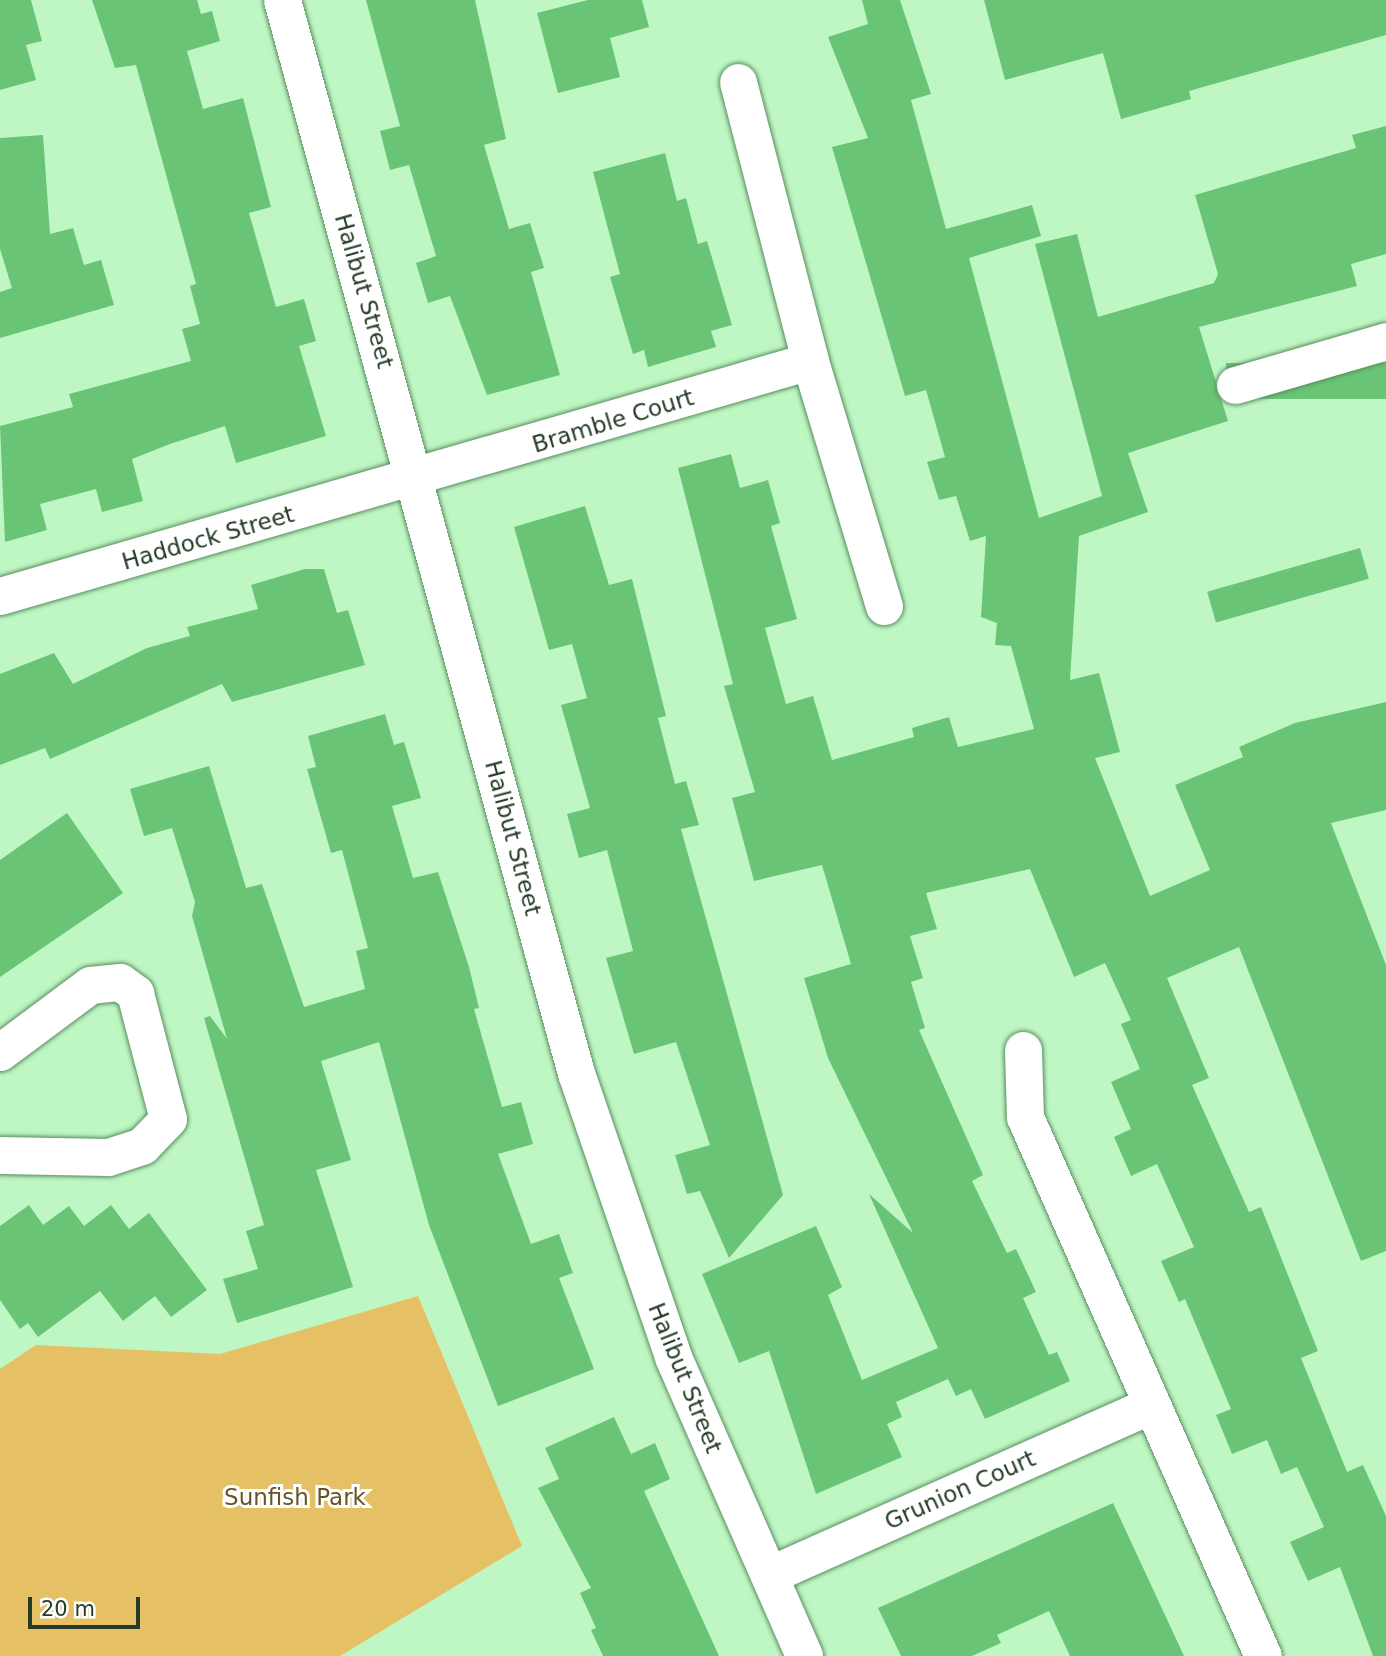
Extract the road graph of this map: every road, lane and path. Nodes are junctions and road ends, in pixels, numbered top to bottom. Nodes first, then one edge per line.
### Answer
1 (282, 0) edge
2 (738, 82) dead end
3 (1386, 341) edge
4 (810, 361) junction
5 (1236, 386) dead end
6 (417, 480) junction
7 (0, 596) edge
8 (884, 606) dead end
9 (1023, 1049) dead end
10 (0, 1052) edge
11 (0, 1155) edge
12 (1150, 1405) junction
13 (769, 1575) junction
14 (804, 1656) edge
15 (1263, 1656) edge

1 - 6 street, Halibut Street
2 - 4 street
3 - 5 street
4 - 6 street, Bramble Court
4 - 8 street
6 - 7 street, Haddock Street
6 - 13 street, Halibut Street
9 - 12 street
10 - 11 street
12 - 13 street, Grunion Court
12 - 15 street
13 - 14 street, Halibut Street

